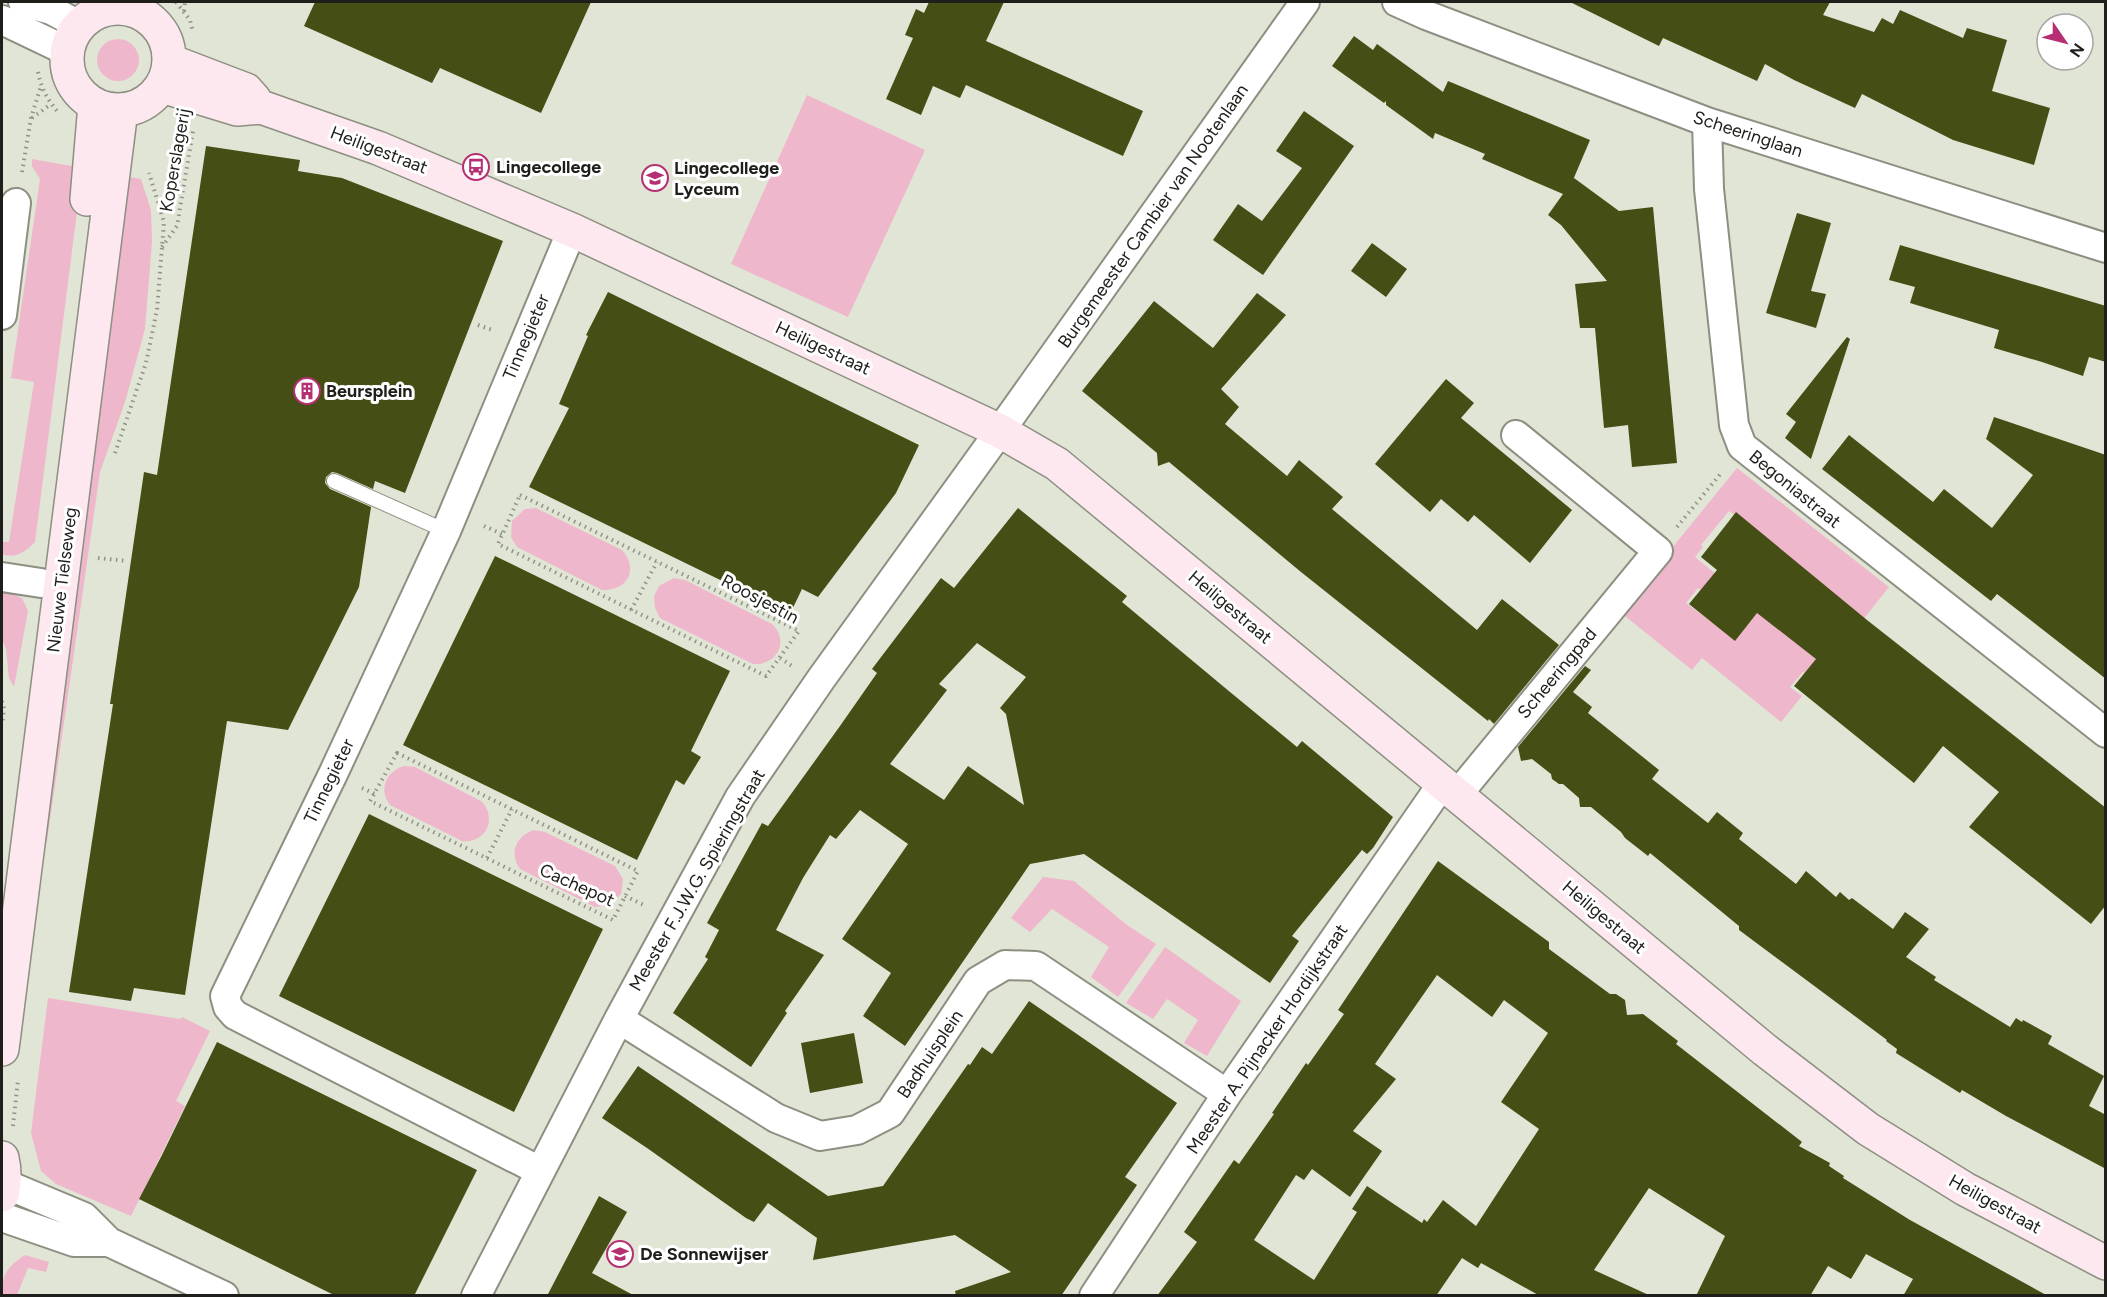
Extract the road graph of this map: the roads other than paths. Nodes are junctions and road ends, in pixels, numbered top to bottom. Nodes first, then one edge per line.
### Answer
1 (23, 2) edge
2 (1305, 2) edge
3 (1397, 2) edge
4 (138, 7) edge
5 (2, 20) edge
6 (73, 38) junction
7 (166, 73) junction
8 (261, 107) junction
9 (108, 108) junction
10 (1707, 122) junction
11 (16, 203) road end
12 (572, 230) junction
13 (2106, 248) edge
14 (2, 315) edge
15 (1000, 431) junction
16 (1516, 435) dead end
17 (334, 481) dead end
18 (446, 531) junction
19 (2, 578) edge
20 (41, 583) junction
21 (2106, 734) edge
22 (1449, 789) junction
23 (2, 888) edge
24 (618, 1019) junction
25 (2, 1049) edge
26 (1227, 1094) junction
27 (540, 1171) junction
28 (3, 1179) edge
29 (2, 1217) edge
30 (109, 1242) junction
31 (2106, 1263) edge
32 (224, 1296) edge
33 (476, 1296) edge
34 (1094, 1296) edge

1 - 6 street
2 - 15 street, Burgemeester Cambier van Nootenlaan
3 - 10 street, Scheeringlaan
4 - 6 street
4 - 7 street
5 - 6 street
6 - 9 street
7 - 8 street, Heiligestraat
7 - 8 street, Heiligestraat
7 - 9 street
8 - 12 street, Heiligestraat
9 - 20 street, Nieuwe Tielseweg
9 - 25 street, Nieuwe Tielseweg
10 - 13 street, Scheeringlaan
10 - 21 street, Begoniastraat
11 - 14 street
12 - 15 street, Heiligestraat
12 - 18 street, Tinnegieter
15 - 22 street, Heiligestraat
15 - 24 street, Meester F.J.W.G. Spieringstraat
16 - 22 street, Scheeringpad
17 - 18 lane
18 - 27 street, Tinnegieter
19 - 20 street, Nieuwe Tielseweg
20 - 23 street, Nieuwe Tielseweg
22 - 26 street, Meester A. Pijnacker Hordijkstraat
22 - 31 street, Heiligestraat
24 - 26 street, Badhuisplein
24 - 27 street, Meester F.J.W.G. Spieringstraat
26 - 34 street, Meester A. Pijnacker Hordijkstraat
27 - 33 street, Meester F.J.W.G. Spieringstraat
28 - 30 street
29 - 30 street
30 - 32 street

